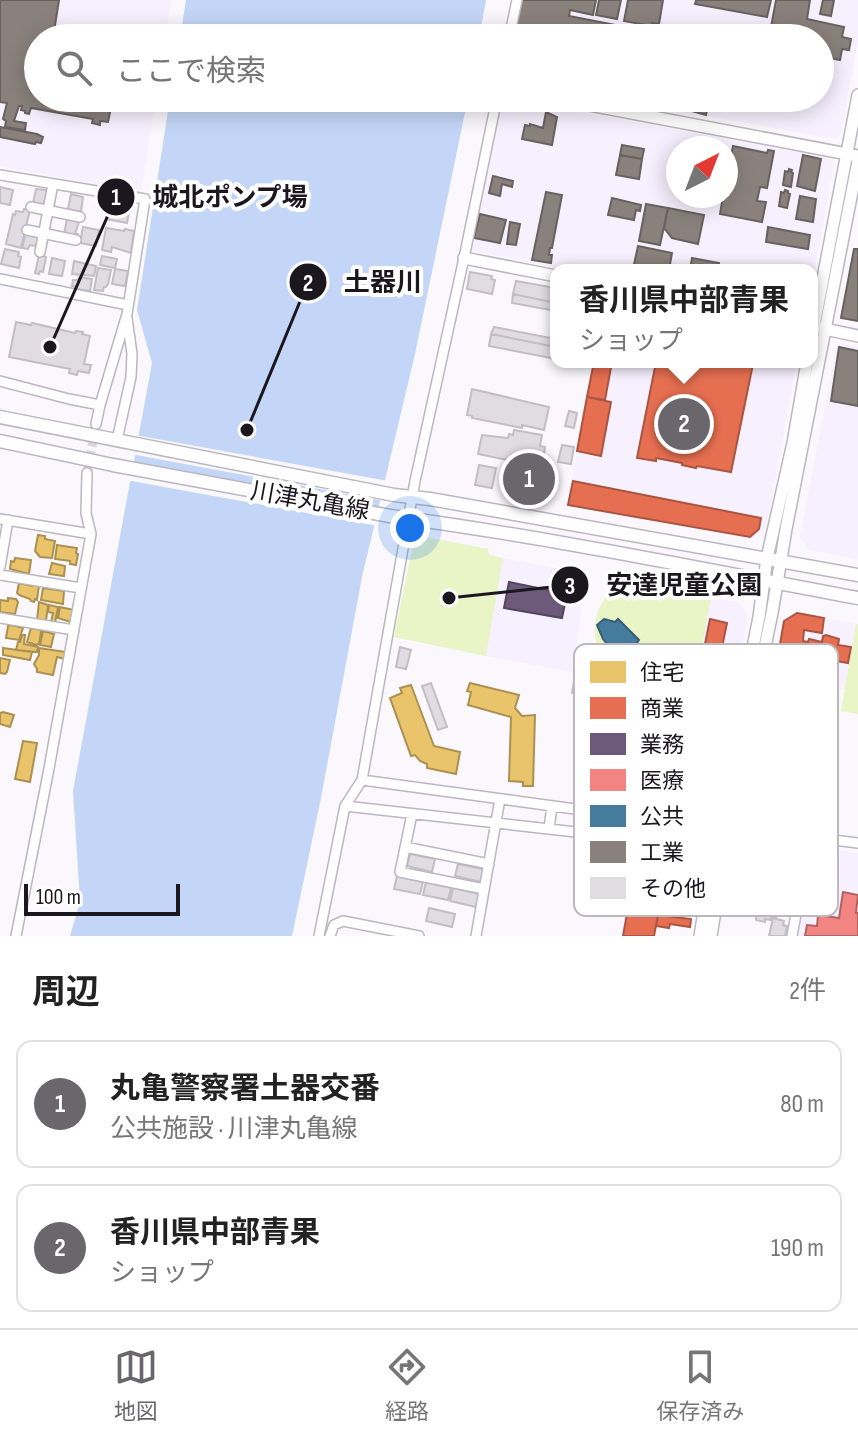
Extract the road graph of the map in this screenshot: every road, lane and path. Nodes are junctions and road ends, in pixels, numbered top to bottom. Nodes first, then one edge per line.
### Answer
1 (517, 0) edge
2 (512, 24) edge
3 (858, 95) edge
4 (494, 112) edge
5 (623, 112) edge
6 (854, 158) edge
7 (0, 175) edge
8 (53, 184) junction
9 (31, 207) dead end
10 (48, 210) junction
11 (80, 217) dead end
12 (27, 230) dead end
13 (43, 233) junction
14 (76, 240) dead end
15 (40, 252) dead end
16 (464, 258) junction
17 (550, 275) edge
18 (0, 279) edge
19 (128, 310) junction
20 (818, 320) edge
21 (818, 329) edge
22 (858, 336) edge
23 (806, 368) edge
24 (810, 368) edge
25 (0, 381) edge
26 (100, 405) junction
27 (0, 417) edge
28 (96, 424) tunnel mouth
29 (117, 440) junction
30 (0, 441) edge
31 (87, 473) tunnel mouth
32 (412, 497) junction
33 (409, 519) junction
34 (4, 520) edge
35 (91, 534) junction
36 (767, 558) junction
37 (781, 561) junction
38 (0, 567) edge
39 (0, 575) edge
40 (858, 575) edge
41 (770, 583) junction
42 (81, 588) junction
43 (858, 598) edge
44 (0, 618) edge
45 (74, 630) junction
46 (760, 644) edge
47 (362, 780) junction
48 (500, 799) junction
49 (345, 806) junction
50 (552, 806) junction
51 (574, 809) edge
52 (412, 814) junction
53 (496, 823) junction
54 (549, 829) junction
55 (574, 832) edge
56 (838, 841) edge
57 (858, 843) edge
58 (405, 847) junction
59 (489, 864) junction
60 (484, 889) junction
61 (705, 916) edge
62 (713, 916) edge
63 (796, 916) edge
64 (16, 936) edge
65 (319, 936) edge
66 (330, 936) edge
67 (419, 936) edge
68 (476, 936) edge
69 (700, 936) edge
70 (711, 936) edge
71 (792, 936) edge

1 - 2 street
3 - 6 street
4 - 16 street
5 - 6 street
6 - 20 street
7 - 8 street
8 - 10 street
8 - 19 street
9 - 10 street
10 - 11 street
10 - 13 street
12 - 13 street
13 - 14 street
13 - 15 street
16 - 17 street
16 - 32 street
18 - 19 street
19 - 26 street
19 - 29 street
21 - 22 street
23 - 36 street
24 - 37 street
25 - 26 street
26 - 28 street
27 - 29 main road, 川津丸亀線
29 - 32 main road, 川津丸亀線
30 - 33 main road, 川津丸亀線
31 - 35 street
32 - 33 street
32 - 36 main road, 川津丸亀線
33 - 41 main road, 川津丸亀線
33 - 47 street
34 - 35 street
34 - 38 street
35 - 42 street
36 - 37 main road, 川津丸亀線
36 - 41 street
37 - 40 main road, 川津丸亀線
37 - 41 street
39 - 42 street
41 - 43 main road, 川津丸亀線
41 - 46 street
42 - 45 street
44 - 45 street
45 - 64 street
47 - 48 street
47 - 49 street
48 - 50 street
48 - 53 street
49 - 52 street
49 - 65 street
50 - 51 street
50 - 54 street
52 - 53 street
52 - 58 street
53 - 54 street
53 - 59 street
54 - 55 street
56 - 57 street
58 - 59 street
58 - 60 street
59 - 60 street
60 - 68 street
61 - 69 street
62 - 70 street
63 - 71 street
66 - 67 street

